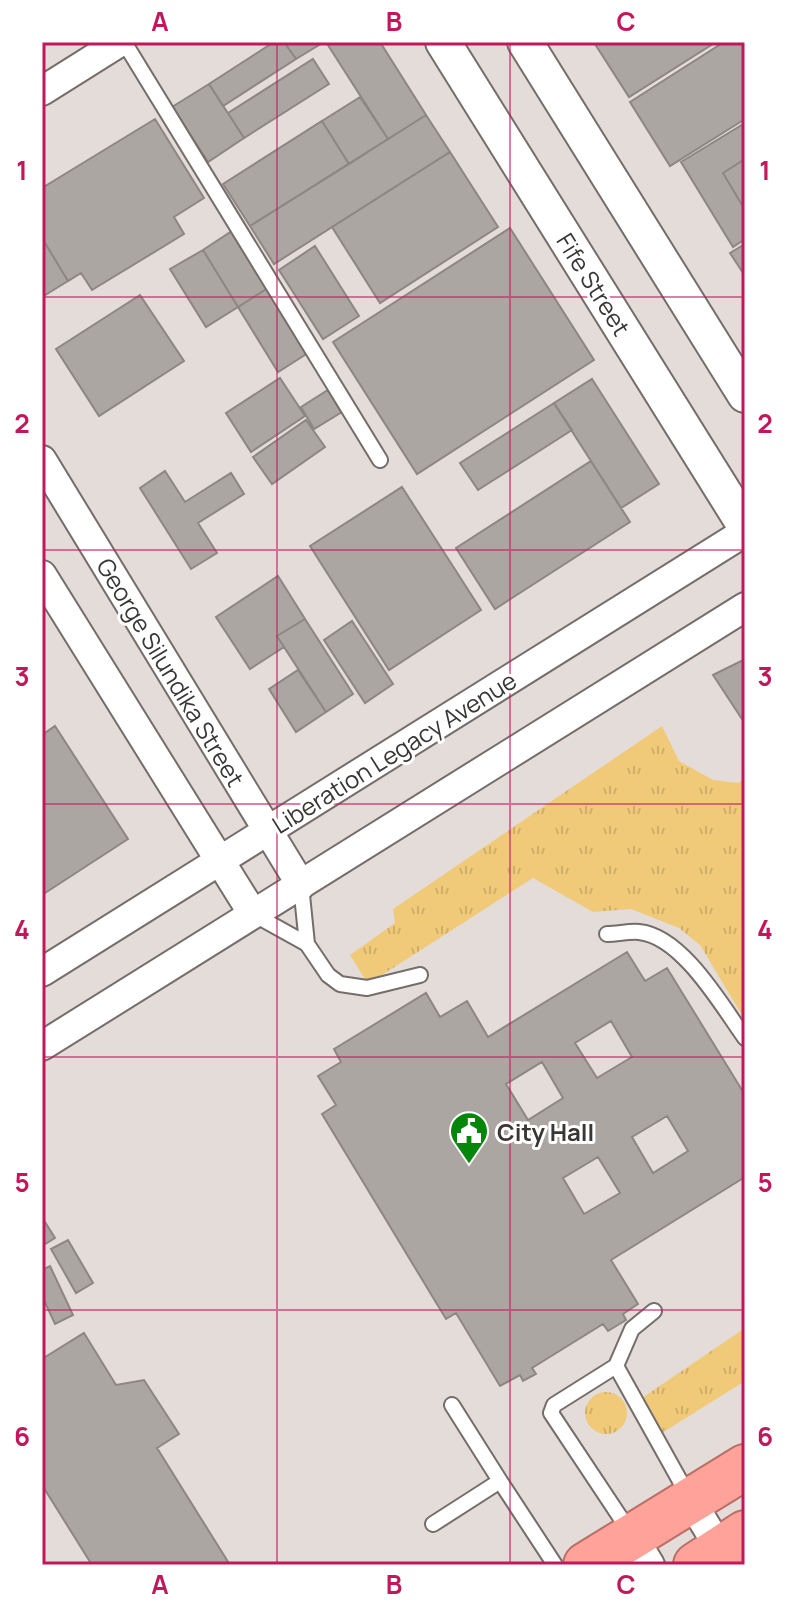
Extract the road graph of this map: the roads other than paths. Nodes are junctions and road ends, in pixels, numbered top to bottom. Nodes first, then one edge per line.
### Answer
1 (122, 42) edge
2 (443, 42) edge
3 (525, 42) edge
4 (42, 91) edge
5 (745, 395) edge
6 (42, 460) edge
7 (380, 460) dead end
8 (745, 526) edge
9 (745, 532) edge
10 (42, 575) edge
11 (745, 607) edge
12 (268, 831) junction
13 (220, 861) junction
14 (301, 885) junction
15 (253, 914) junction
16 (607, 934) dead end
17 (307, 944) junction
18 (42, 972) edge
19 (420, 975) dead end
20 (745, 1038) edge
21 (42, 1046) edge
22 (654, 1311) dead end
23 (616, 1366) junction
24 (452, 1405) dead end
25 (745, 1467) edge
26 (500, 1481) junction
27 (691, 1501) junction
28 (433, 1524) dead end
29 (641, 1550) edge
30 (722, 1553) edge
31 (555, 1565) edge
32 (586, 1565) edge

1 - 4 street
1 - 7 lane
2 - 8 street, Fife Street
3 - 5 street
6 - 12 street, George Silundika Street
9 - 12 street, Liberation Legacy Avenue
10 - 13 street
11 - 14 street
12 - 13 street, Liberation Legacy Avenue
12 - 14 street, George Silundika Street
13 - 15 street
13 - 18 street, Liberation Legacy Avenue
14 - 15 street
14 - 17 lane
15 - 17 lane
15 - 21 street
16 - 20 lane
17 - 19 lane
22 - 23 lane
23 - 27 lane
23 - 29 lane
24 - 26 lane
25 - 27 highway
26 - 28 lane
26 - 31 lane
27 - 29 highway
27 - 30 street
29 - 32 highway

